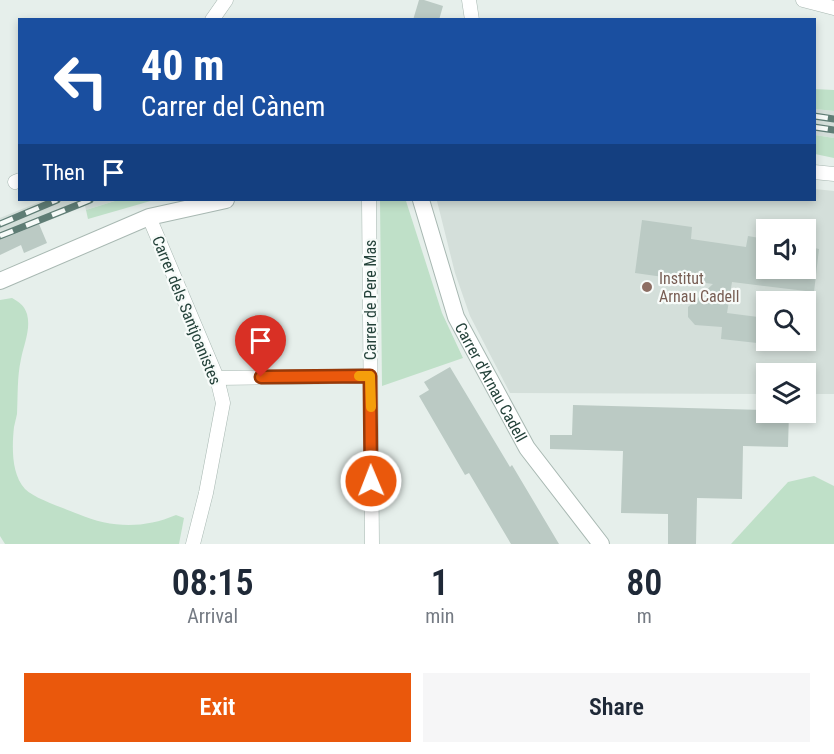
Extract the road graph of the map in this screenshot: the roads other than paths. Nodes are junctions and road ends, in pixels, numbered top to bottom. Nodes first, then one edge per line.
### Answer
1 (226, 0) edge
2 (468, 0) edge
3 (803, 0) edge
4 (834, 8) edge
5 (213, 18) edge
6 (472, 18) edge
7 (816, 172) edge
8 (834, 174) edge
9 (221, 201) edge
10 (369, 201) edge
11 (421, 201) edge
12 (149, 217) junction
13 (0, 281) edge
14 (370, 376) junction
15 (217, 378) junction
16 (192, 544) edge
17 (372, 544) edge
18 (601, 544) edge

1 - 5 street
2 - 6 street
3 - 4 street
7 - 8 street
9 - 12 street
10 - 14 street, Carrer de Pere Mas
11 - 18 street, Carrer d'Arnau Cadell
12 - 13 street
12 - 15 street, Carrer dels Santjoanistes
14 - 15 street
14 - 17 street, Carrer de Pere Mas
15 - 16 street, Carrer dels Santjoanistes

